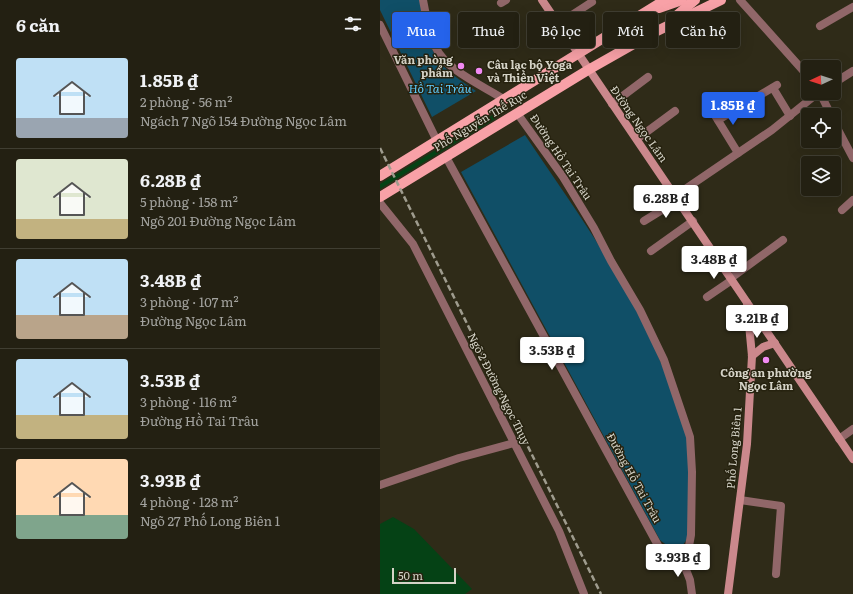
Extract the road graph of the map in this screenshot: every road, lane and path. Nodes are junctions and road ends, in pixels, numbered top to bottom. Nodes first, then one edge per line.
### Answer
1 (423, 0) edge
2 (542, 0) edge
3 (665, 0) edge
4 (682, 0) edge
5 (695, 0) edge
6 (721, 0) edge
7 (740, 0) edge
8 (592, 2) dead end
9 (853, 7) edge
10 (550, 12) edge
11 (577, 12) edge
12 (647, 12) edge
13 (649, 12) edge
14 (380, 25) edge
15 (820, 26) dead end
16 (658, 30) edge
17 (658, 31) edge
18 (603, 39) edge
19 (573, 48) edge
20 (627, 48) edge
21 (578, 55) junction
22 (801, 68) edge
23 (588, 70) junction
24 (853, 71) edge
25 (648, 76) dead end
26 (841, 79) edge
27 (505, 100) junction
28 (810, 100) edge
29 (612, 104) junction
30 (711, 109) dead end
31 (675, 111) dead end
32 (517, 113) junction
33 (790, 116) junction
34 (718, 120) junction
35 (841, 135) edge
36 (637, 139) junction
37 (437, 141) junction
38 (738, 153) junction
39 (446, 156) junction
40 (853, 158) edge
41 (380, 176) edge
42 (380, 197) edge
43 (676, 198) junction
44 (853, 200) edge
45 (380, 203) edge
46 (842, 210) dead end
47 (644, 221) dead end
48 (692, 221) junction
49 (782, 240) dead end
50 (651, 251) dead end
51 (732, 279) junction
52 (707, 297) dead end
53 (747, 303) junction
54 (775, 343) junction
55 (752, 356) junction
56 (853, 429) edge
57 (840, 439) junction
58 (514, 443) junction
59 (853, 459) edge
60 (380, 485) edge
61 (740, 500) junction
62 (681, 557) junction
63 (776, 574) dead end
64 (584, 594) edge
65 (692, 594) edge
66 (728, 594) edge

1 - 27 street
2 - 10 main road, Đường Ngọc Lâm
3 - 12 main road, Phố Nguyễn Thế Rục
4 - 13 main road
5 - 16 main road
6 - 17 main road, Phố Nguyễn Thế Rục
7 - 22 street
8 - 11 street
9 - 15 street
14 - 37 street
18 - 21 main road, Phố Nguyễn Thế Rục
19 - 21 main road, Đường Ngọc Lâm
20 - 23 main road, Phố Nguyễn Thế Rục
21 - 23 main road, Đường Ngọc Lâm
21 - 27 main road, Phố Nguyễn Thế Rục
23 - 29 main road, Đường Ngọc Lâm
23 - 32 main road, Phố Nguyễn Thế Rục
24 - 26 street
25 - 29 street
27 - 37 main road, Phố Nguyễn Thế Rục
28 - 33 street
29 - 36 main road, Đường Ngọc Lâm
30 - 34 street
31 - 36 street
32 - 39 main road, Phố Nguyễn Thế Rục
32 - 62 street, Đường Hồ Tai Trâu
33 - 34 street
33 - 38 street
34 - 38 street
35 - 40 street
36 - 43 main road, Đường Ngọc Lâm
37 - 41 main road, Phố Nguyễn Thế Rục
38 - 43 street
39 - 42 main road, Phố Nguyễn Thế Rục
39 - 62 street, Đường Hồ Tai Trâu
43 - 47 street
43 - 48 main road, Đường Ngọc Lâm
44 - 46 street
45 - 58 street, Ngõ 2 Đường Ngọc Thụy
48 - 50 street
48 - 51 main road, Đường Ngọc Lâm
49 - 51 street
51 - 52 street
51 - 53 main road, Đường Ngọc Lâm
53 - 54 main road, Đường Ngọc Lâm
53 - 55 main road, Phố Long Biên 1
54 - 55 main road
54 - 57 main road, Đường Ngọc Lâm
55 - 61 main road, Phố Long Biên 1
56 - 57 street
57 - 59 main road, Đường Ngọc Lâm
58 - 60 street
58 - 64 street, Ngõ 2 Đường Ngọc Thụy
61 - 63 street
61 - 66 main road, Phố Long Biên 1
62 - 65 street

